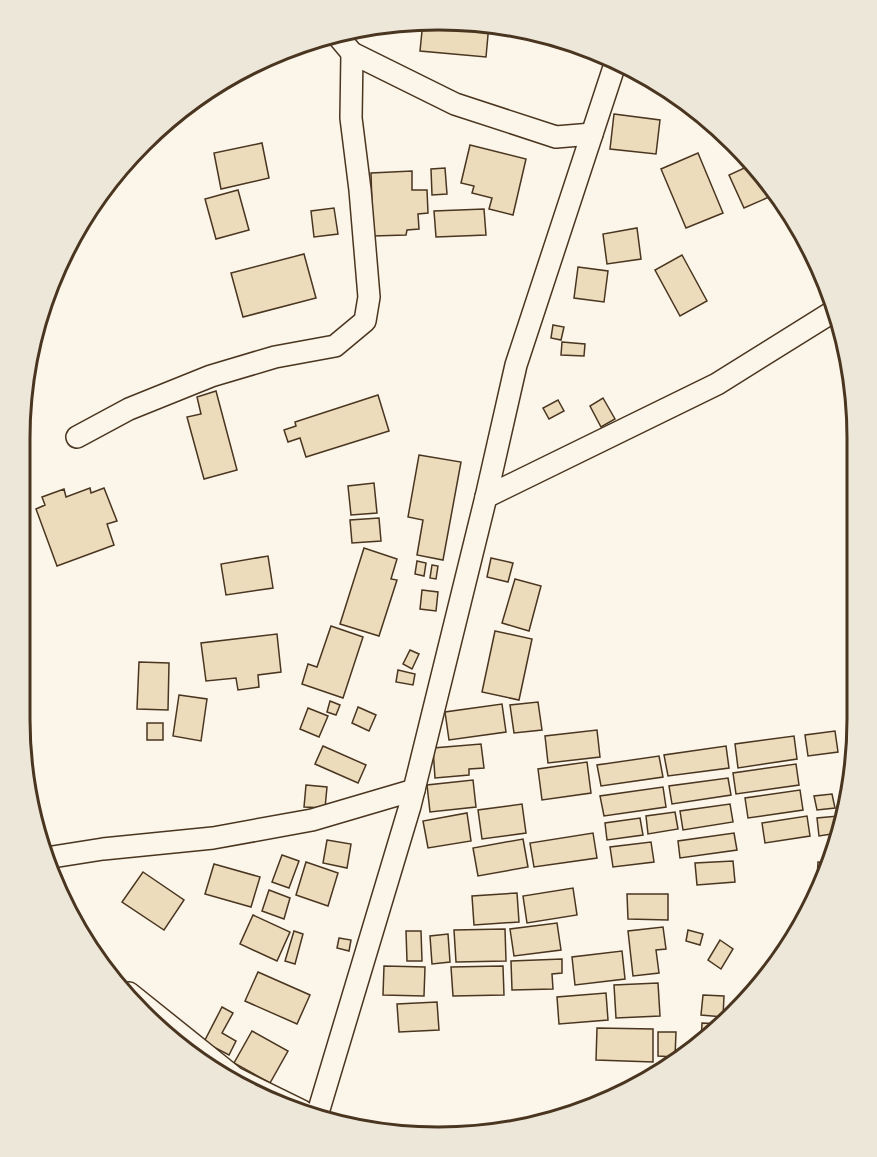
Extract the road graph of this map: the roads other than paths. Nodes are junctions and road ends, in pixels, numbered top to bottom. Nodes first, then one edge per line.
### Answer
1 (343, 42) edge
2 (352, 52) junction
3 (613, 69) edge
4 (592, 134) junction
5 (827, 315) edge
6 (77, 437) dead end
7 (486, 497) junction
8 (414, 790) junction
9 (54, 857) edge
10 (164, 1021) edge
11 (199, 1049) edge
12 (319, 1109) edge

1 - 2 street
2 - 4 street
2 - 6 street
3 - 4 street
4 - 7 street
5 - 7 street
7 - 8 street
8 - 9 street
8 - 12 street
10 - 11 street

